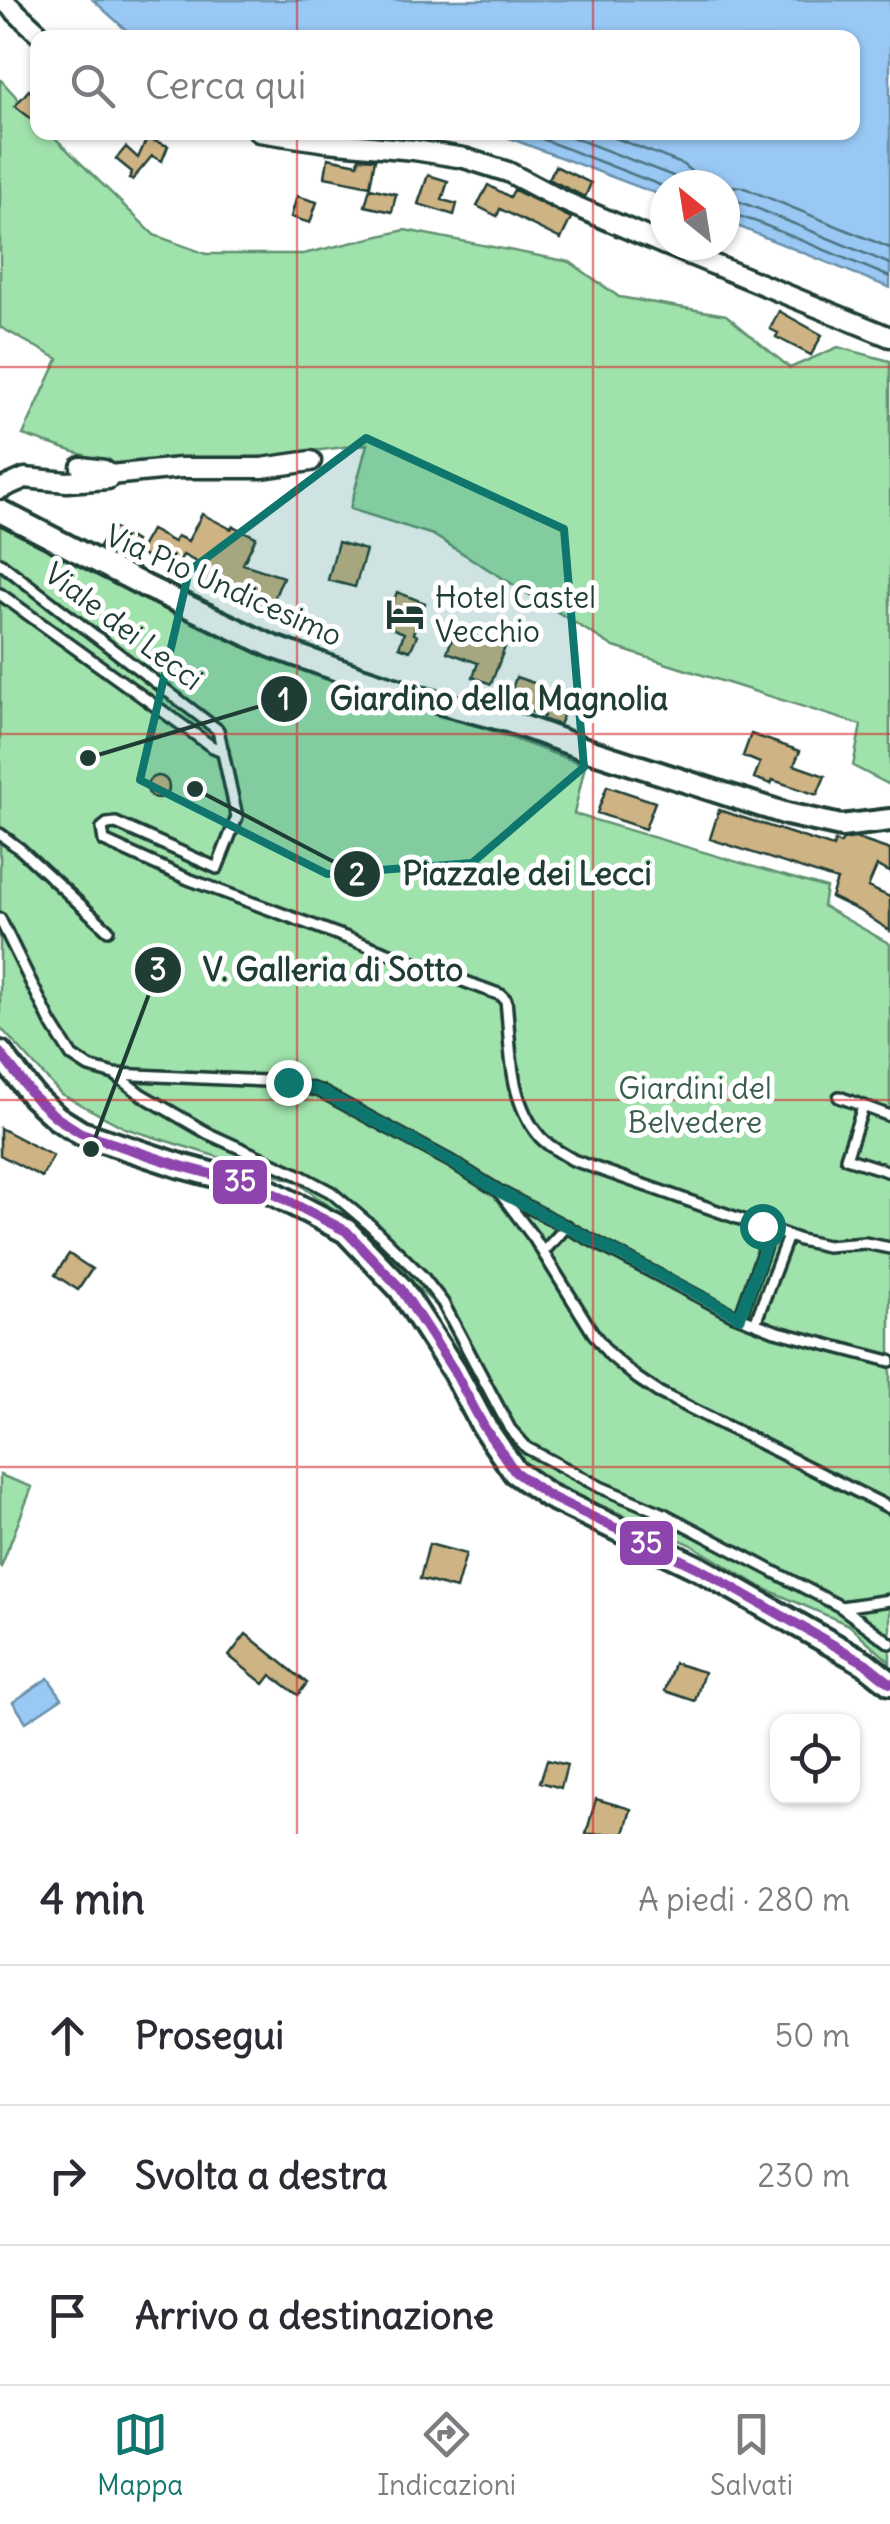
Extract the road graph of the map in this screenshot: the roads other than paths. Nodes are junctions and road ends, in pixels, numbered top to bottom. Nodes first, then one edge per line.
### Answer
1 (3, 0) edge
2 (35, 30) edge
3 (313, 140) edge
4 (650, 238) edge
5 (703, 260) edge
6 (890, 337) edge
7 (311, 462) dead end
8 (81, 468) dead end
9 (110, 475) junction
10 (0, 488) edge
11 (0, 502) edge
12 (0, 512) edge
13 (25, 524) junction
14 (0, 563) edge
15 (0, 594) edge
16 (223, 751) junction
17 (890, 820) edge
18 (0, 834) edge
19 (0, 919) edge
20 (108, 930) dead end
21 (0, 1053) edge
22 (114, 1074) junction
23 (840, 1098) dead end
24 (863, 1107) junction
25 (890, 1116) edge
26 (890, 1172) edge
27 (500, 1192) junction
28 (567, 1226) junction
29 (771, 1230) junction
30 (788, 1236) junction
31 (890, 1248) edge
32 (543, 1252) junction
33 (740, 1317) junction
34 (755, 1323) junction
35 (890, 1361) edge
36 (890, 1508) edge
37 (890, 1600) edge
38 (840, 1607) junction
39 (890, 1643) edge
40 (890, 1683) edge

1 - 2 street
3 - 4 street
5 - 6 street
7 - 9 street
8 - 9 street
9 - 10 street
11 - 13 street
12 - 13 street, Via Pio Undicesimo
13 - 17 street, Via Pio Undicesimo
14 - 16 lane, Viale dei Lecci
15 - 16 lane, Viale dei Lecci
16 - 29 lane
18 - 20 lane
19 - 22 lane
21 - 40 main road
22 - 27 lane
22 - 38 lane
23 - 24 lane
24 - 25 lane
24 - 26 lane
27 - 28 lane
27 - 32 lane
28 - 32 lane
28 - 33 lane
29 - 30 lane
29 - 33 lane
30 - 31 lane
30 - 34 lane
32 - 36 lane
33 - 34 lane
34 - 35 lane
37 - 38 lane
38 - 39 lane

